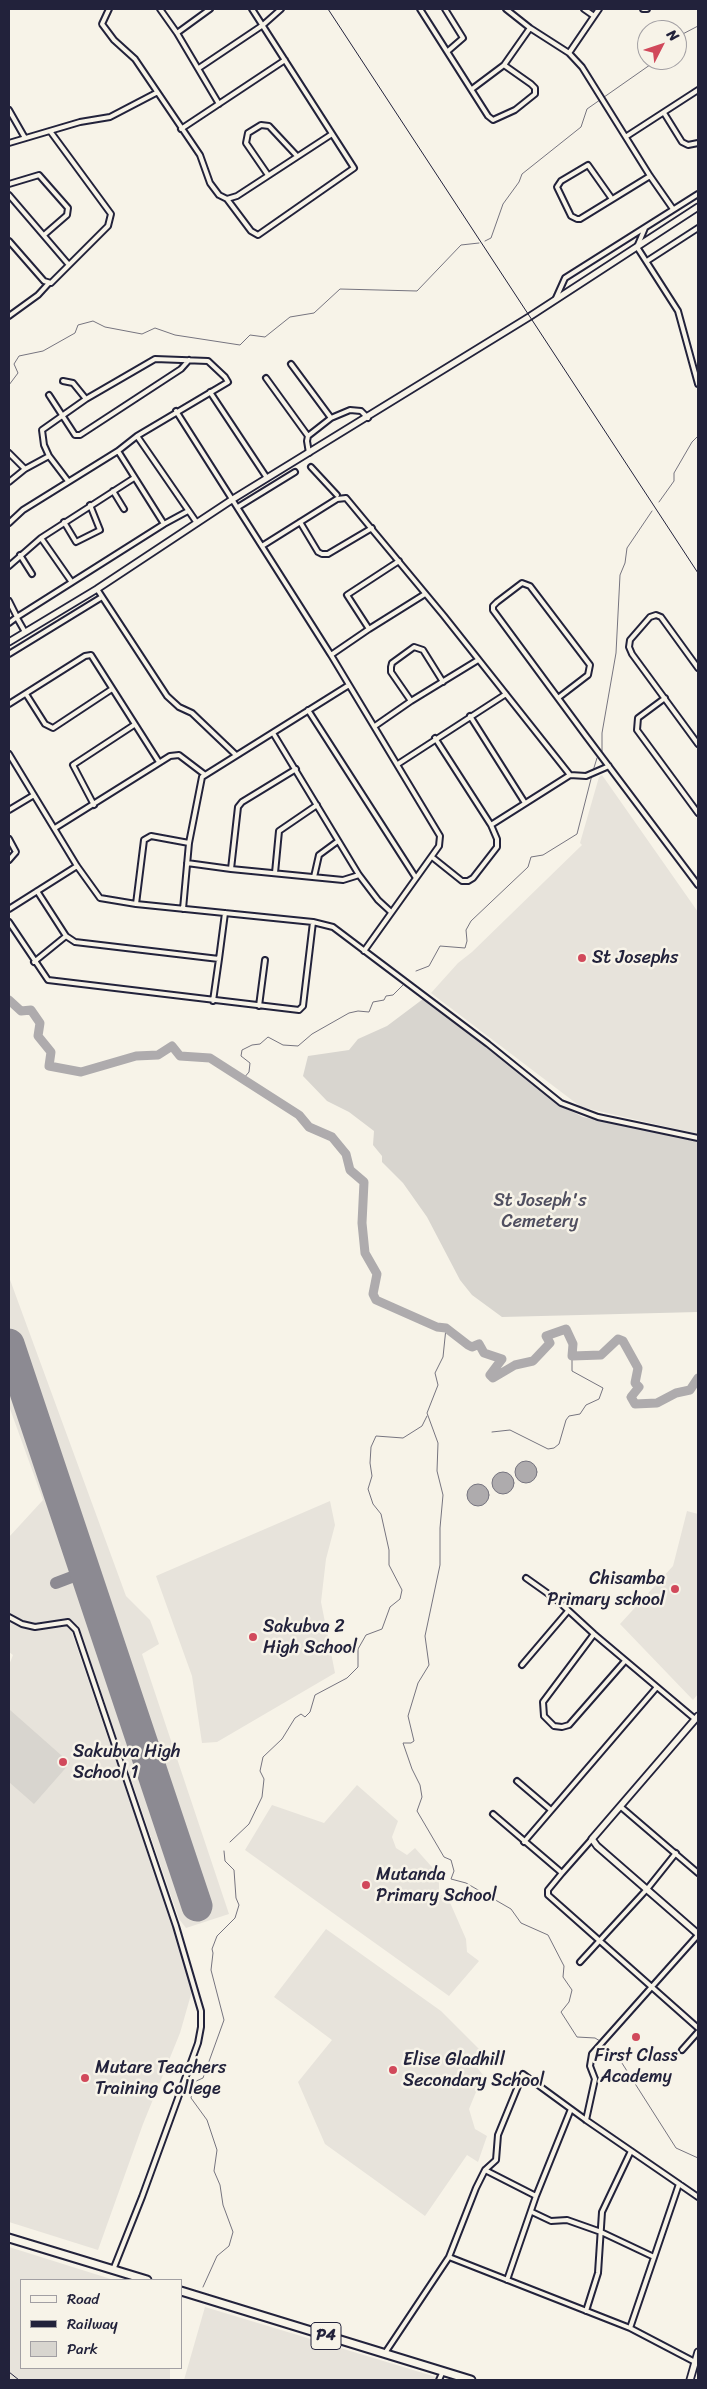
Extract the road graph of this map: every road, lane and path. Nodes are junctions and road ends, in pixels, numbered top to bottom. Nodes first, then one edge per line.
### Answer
1 (109, 9) edge
2 (160, 9) edge
3 (210, 9) edge
4 (252, 9) edge
5 (281, 9) edge
6 (420, 9) edge
7 (444, 9) edge
8 (506, 9) edge
9 (584, 9) edge
10 (599, 9) edge
11 (643, 9) edge
12 (647, 9) edge
13 (594, 16) junction
14 (263, 25) junction
15 (530, 28) junction
16 (177, 33) junction
17 (448, 51) junction
18 (569, 53) junction
19 (285, 60) junction
20 (504, 65) junction
21 (199, 68) junction
22 (472, 89) junction
23 (698, 90) edge
24 (156, 93) junction
25 (219, 104) junction
26 (9, 110) edge
27 (664, 113) junction
28 (181, 129) junction
29 (50, 131) junction
30 (332, 134) junction
31 (627, 136) junction
32 (25, 138) junction
33 (698, 142) edge
34 (9, 144) edge
35 (297, 156) junction
36 (268, 175) junction
37 (650, 176) junction
38 (9, 184) edge
39 (9, 195) edge
40 (697, 195) edge
41 (237, 196) junction
42 (227, 199) junction
43 (612, 199) junction
44 (233, 207) junction
45 (698, 207) edge
46 (674, 209) junction
47 (645, 228) junction
48 (698, 228) edge
49 (44, 235) junction
50 (9, 241) edge
51 (637, 247) junction
52 (647, 261) junction
53 (69, 265) junction
54 (49, 283) junction
55 (556, 299) junction
56 (9, 316) edge
57 (189, 360) junction
58 (291, 364) dead end
59 (266, 378) dead end
60 (63, 381) dead end
61 (698, 384) edge
62 (210, 392) junction
63 (49, 394) dead end
64 (86, 398) junction
65 (176, 411) junction
66 (61, 416) junction
67 (331, 418) junction
68 (368, 418) junction
69 (137, 436) junction
70 (308, 436) junction
71 (118, 451) junction
72 (9, 453) edge
73 (309, 454) junction
74 (49, 456) junction
75 (311, 466) dead end
76 (25, 469) junction
77 (295, 472) dead end
78 (134, 478) junction
79 (267, 478) junction
80 (68, 481) junction
81 (9, 482) edge
82 (113, 491) junction
83 (337, 494) dead end
84 (233, 499) junction
85 (90, 505) junction
86 (238, 507) junction
87 (124, 509) dead end
88 (188, 511) junction
89 (64, 522) junction
90 (300, 522) junction
91 (9, 523) edge
92 (197, 523) junction
93 (164, 524) junction
94 (372, 528) junction
95 (41, 538) junction
96 (262, 546) junction
97 (20, 555) junction
98 (399, 561) junction
99 (9, 566) edge
100 (32, 574) dead end
101 (71, 581) junction
102 (97, 589) junction
103 (426, 594) junction
104 (102, 597) junction
105 (9, 602) edge
106 (17, 617) junction
107 (9, 623) edge
108 (369, 629) junction
109 (25, 632) junction
110 (9, 642) edge
111 (9, 654) edge
112 (331, 655) junction
113 (478, 660) junction
114 (698, 668) edge
115 (443, 682) junction
116 (349, 685) junction
117 (112, 689) junction
118 (26, 694) junction
119 (506, 694) junction
120 (558, 698) junction
121 (665, 698) junction
122 (411, 701) junction
123 (9, 704) edge
124 (308, 710) junction
125 (470, 716) junction
126 (134, 725) junction
127 (375, 726) junction
128 (273, 733) junction
129 (435, 738) junction
130 (698, 744) edge
131 (236, 755) junction
132 (10, 757) edge
133 (159, 762) junction
134 (398, 764) junction
135 (609, 766) junction
136 (296, 769) junction
137 (204, 774) junction
138 (570, 775) junction
139 (34, 795) junction
140 (525, 803) junction
141 (317, 804) junction
142 (94, 805) junction
143 (9, 810) edge
144 (698, 813) edge
145 (491, 825) junction
146 (55, 828) junction
147 (9, 839) edge
148 (338, 841) junction
149 (189, 842) junction
150 (432, 857) junction
151 (9, 860) edge
152 (187, 863) junction
153 (77, 866) junction
154 (231, 869) junction
155 (275, 873) junction
156 (360, 875) junction
157 (314, 877) junction
158 (416, 878) junction
159 (698, 885) edge
160 (37, 891) junction
161 (136, 904) junction
162 (9, 909) edge
163 (183, 909) junction
164 (391, 912) junction
165 (225, 913) junction
166 (9, 922) edge
167 (313, 922) junction
168 (66, 936) junction
169 (364, 952) junction
170 (219, 959) junction
171 (265, 960) dead end
172 (34, 962) junction
173 (213, 1001) junction
174 (259, 1006) junction
175 (698, 1138) edge
176 (526, 1578) dead end
177 (568, 1611) junction
178 (9, 1616) edge
179 (594, 1634) junction
180 (625, 1661) junction
181 (522, 1665) dead end
182 (657, 1687) junction
183 (697, 1718) edge
184 (518, 1781) dead end
185 (621, 1807) junction
186 (551, 1810) junction
187 (493, 1814) dead end
188 (592, 1839) junction
189 (524, 1842) junction
190 (676, 1853) junction
191 (562, 1873) junction
192 (698, 1873) edge
193 (648, 1888) junction
194 (698, 1934) edge
195 (600, 1940) junction
196 (580, 1962) dead end
197 (652, 1986) junction
198 (698, 2028) edge
199 (698, 2032) edge
200 (682, 2050) dead end
201 (571, 2110) junction
202 (586, 2120) junction
203 (631, 2151) junction
204 (485, 2170) junction
205 (678, 2184) junction
206 (536, 2196) junction
207 (698, 2197) edge
208 (532, 2212) junction
209 (601, 2232) junction
210 (9, 2238) edge
211 (449, 2257) junction
212 (654, 2257) junction
213 (113, 2270) junction
214 (144, 2279) edge
215 (507, 2280) junction
216 (182, 2290) edge
217 (586, 2311) junction
218 (630, 2328) junction
219 (698, 2352) edge
220 (385, 2353) junction
221 (695, 2362) junction
222 (443, 2371) junction
223 (440, 2380) edge
224 (471, 2380) edge
225 (690, 2380) edge

1 - 24 street
2 - 16 street
3 - 16 street
4 - 14 street
5 - 14 street
6 - 17 street
7 - 17 street
8 - 15 street
9 - 13 street
10 - 13 street
11 - 12 street
13 - 18 street
14 - 19 street
14 - 21 street
15 - 18 street
15 - 20 street
16 - 21 street
17 - 22 street
18 - 31 street
19 - 25 street
19 - 30 street
20 - 22 street
20 - 22 street
21 - 25 street
23 - 27 street
24 - 28 street
24 - 29 street
25 - 28 street
26 - 32 street
27 - 31 street
27 - 33 street
28 - 42 street
29 - 32 street
29 - 53 street
30 - 35 street
30 - 44 street
31 - 37 street
32 - 34 street
35 - 36 street
35 - 36 street
36 - 41 street
37 - 43 street
37 - 46 street
38 - 49 street
39 - 49 street
40 - 46 street
41 - 42 street
41 - 44 street
42 - 44 street
43 - 43 street
45 - 51 street
46 - 47 street
47 - 51 street
47 - 55 street
48 - 52 street
49 - 53 street
50 - 54 street
51 - 52 street
51 - 55 street
52 - 61 street
53 - 54 street
54 - 56 street
55 - 68 street
57 - 62 street
57 - 64 street
57 - 66 street
58 - 67 street
59 - 70 street
60 - 64 street
62 - 65 street
62 - 79 street
63 - 66 street
64 - 66 street
65 - 69 street
65 - 84 street
66 - 74 street
67 - 68 street
67 - 70 street
68 - 73 street
69 - 71 street
69 - 88 street
70 - 73 street
71 - 78 street
71 - 80 street
72 - 76 street
73 - 79 street
74 - 76 street
74 - 80 street
75 - 83 street
76 - 81 street
77 - 86 street
78 - 82 street
78 - 93 street
79 - 84 street
80 - 91 street
82 - 85 street
82 - 87 street
84 - 86 street
84 - 92 street
85 - 89 street
85 - 89 street
86 - 96 street
88 - 92 street
88 - 93 street
89 - 95 street
90 - 94 street
90 - 94 street
90 - 96 street
92 - 102 street
93 - 101 street
94 - 98 street
95 - 97 street
95 - 101 street
96 - 112 street
97 - 99 street
97 - 100 street
98 - 103 street
98 - 108 street
101 - 106 street
102 - 104 street
102 - 109 street
103 - 108 street
103 - 113 street
104 - 111 street
104 - 131 street
105 - 106 street
106 - 107 street
106 - 109 street
108 - 112 street
109 - 110 street
112 - 116 street
113 - 115 street
113 - 119 street
114 - 121 street
115 - 122 street
115 - 122 street
116 - 124 street
116 - 127 street
117 - 118 street
117 - 118 street
117 - 126 street
118 - 123 street
119 - 125 street
119 - 138 street
120 - 120 street
120 - 135 street
121 - 130 street
121 - 144 street
122 - 127 street
124 - 128 street
124 - 158 street
125 - 129 street
125 - 140 street
126 - 133 street
126 - 142 street
127 - 134 street
128 - 131 street
128 - 136 street
129 - 134 street
129 - 145 street
131 - 137 street
132 - 139 street
133 - 137 street
133 - 142 street
134 - 150 street
135 - 138 street
135 - 159 street
136 - 141 street
136 - 154 street
137 - 149 street
138 - 140 street
139 - 143 street
139 - 146 street
140 - 145 street
141 - 148 street
141 - 155 street
142 - 146 street
145 - 150 street
146 - 153 street
147 - 151 street
148 - 156 street
148 - 157 street
149 - 152 street
149 - 161 street
150 - 158 street
152 - 154 street
152 - 163 street
153 - 160 street
153 - 161 street
154 - 155 street
155 - 157 street
156 - 157 street
156 - 164 street
158 - 164 street
160 - 162 street
160 - 168 street
161 - 163 street
163 - 165 street
164 - 169 street
165 - 167 street
165 - 170 street
166 - 172 street
167 - 169 street
167 - 174 street
168 - 170 street
168 - 172 street
169 - 175 street
170 - 173 street
171 - 174 street
172 - 173 street
173 - 174 street
176 - 177 street
177 - 179 street
177 - 181 street
178 - 213 street
179 - 180 street
179 - 180 street
180 - 182 street
182 - 183 street
182 - 186 street
183 - 185 street
184 - 186 street
185 - 188 street
185 - 190 street
186 - 189 street
187 - 189 street
188 - 191 street
188 - 193 street
189 - 191 street
190 - 192 street
190 - 193 street
191 - 195 street
193 - 194 street
193 - 195 street
194 - 197 street
195 - 196 street
195 - 197 street
197 - 198 street
197 - 202 street
199 - 200 street
201 - 202 street
201 - 204 street
201 - 206 street
202 - 203 street
203 - 205 street
203 - 209 street
204 - 206 street
204 - 211 street
205 - 207 street
205 - 212 street
206 - 208 street
208 - 209 street
208 - 215 street
209 - 212 street
209 - 217 street
210 - 213 highway
211 - 215 street
211 - 220 street
212 - 218 street
213 - 214 highway
215 - 217 street
216 - 220 highway, P4
217 - 218 street
218 - 221 street
219 - 221 street
220 - 222 highway, P4
221 - 225 street
222 - 223 street
222 - 224 highway, P4

